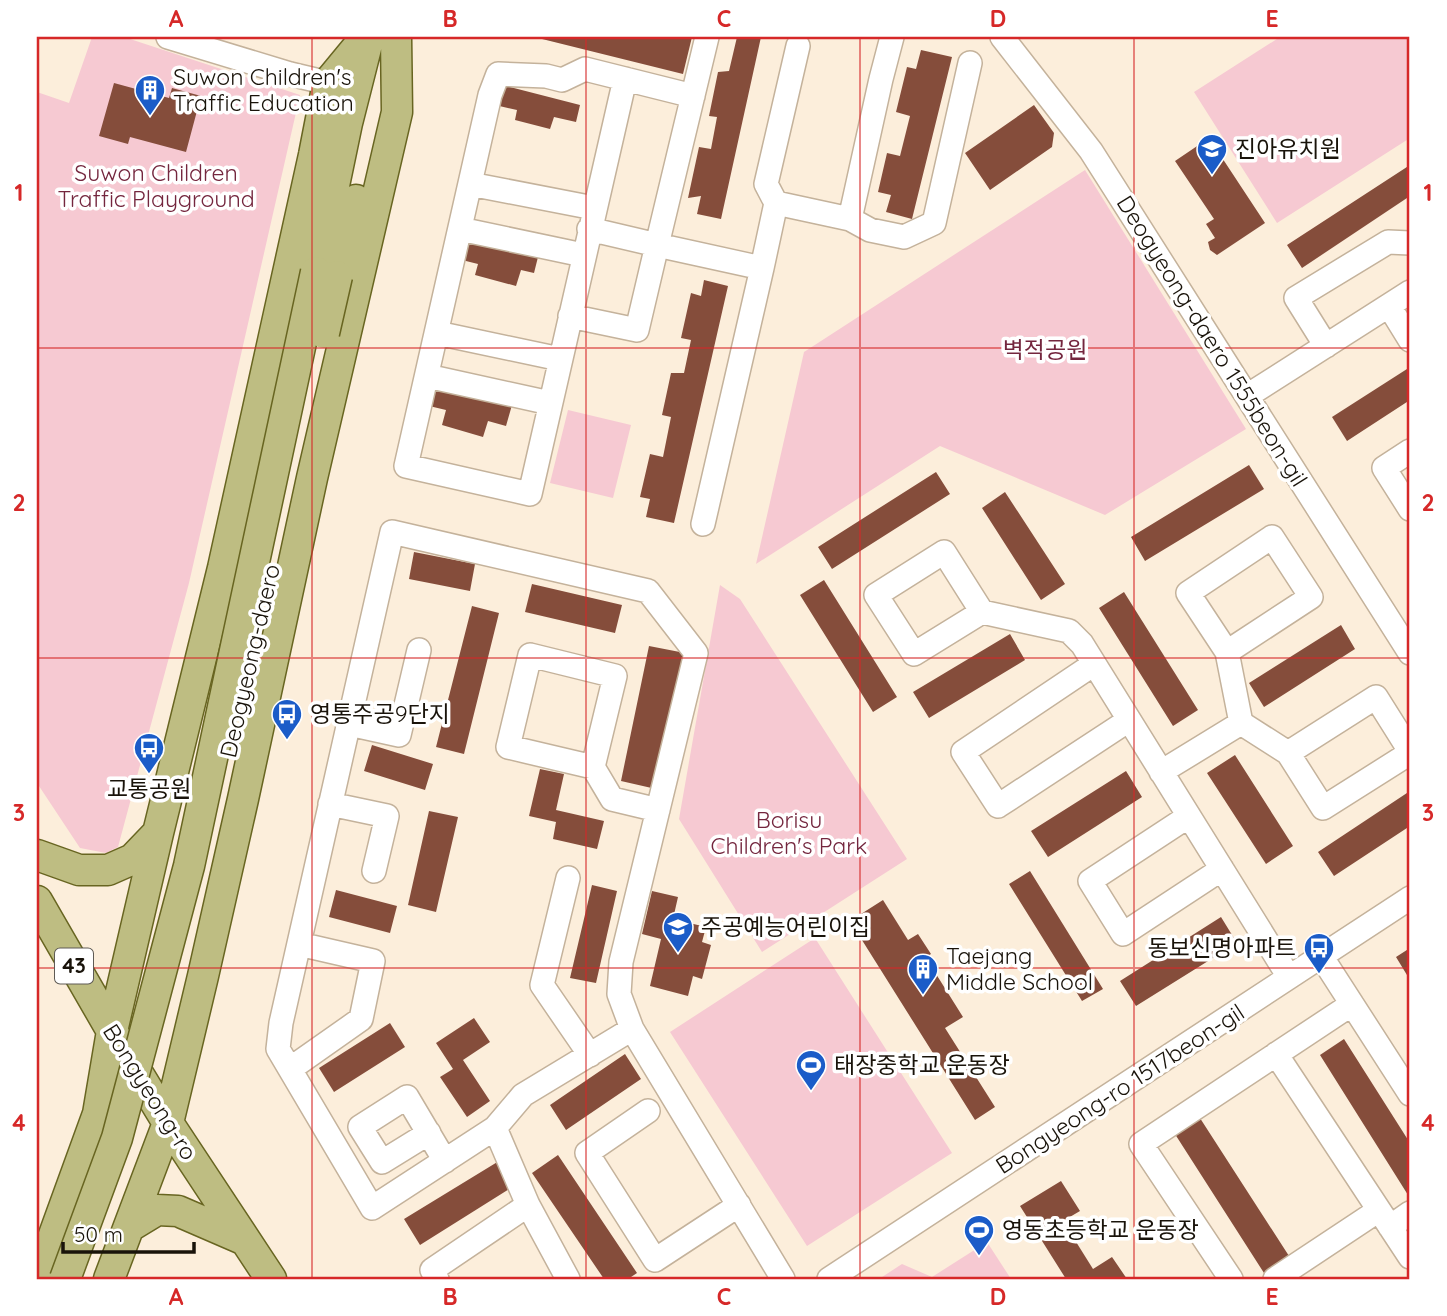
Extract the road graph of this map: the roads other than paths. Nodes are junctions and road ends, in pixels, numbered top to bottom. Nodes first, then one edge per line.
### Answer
1 (167, 37) edge
2 (367, 37) edge
3 (397, 37) edge
4 (707, 37) edge
5 (892, 37) edge
6 (1002, 37) edge
7 (798, 46) dead end
8 (970, 63) dead end
9 (625, 79) junction
10 (328, 83) junction
11 (693, 96) junction
12 (470, 184) junction
13 (776, 203) junction
14 (592, 219) junction
15 (850, 219) junction
16 (460, 229) junction
17 (1410, 243) edge
18 (657, 244) junction
19 (583, 255) junction
20 (762, 268) junction
21 (327, 274) junction
22 (1410, 292) edge
23 (1389, 306) junction
24 (570, 316) junction
25 (437, 333) junction
26 (1410, 340) edge
27 (1326, 346) junction
28 (560, 359) junction
29 (427, 376) junction
30 (1247, 396) junction
31 (550, 403) junction
32 (1410, 451) edge
33 (1410, 509) edge
34 (703, 524) dead end
35 (982, 612) junction
36 (419, 650) dead end
37 (1227, 652) junction
38 (1410, 653) edge
39 (1094, 664) junction
40 (1129, 720) junction
41 (1241, 723) junction
42 (349, 724) junction
43 (1410, 752) edge
44 (1288, 753) junction
45 (593, 767) junction
46 (1161, 772) junction
47 (330, 804) junction
48 (657, 810) junction
49 (1189, 816) junction
50 (158, 833) junction
51 (37, 855) edge
52 (1222, 869) junction
53 (374, 871) dead end
54 (568, 878) dead end
55 (1410, 898) edge
56 (37, 901) edge
57 (299, 944) junction
58 (1321, 956) junction
59 (1289, 977) junction
60 (1352, 1004) junction
61 (632, 1030) junction
62 (112, 1031) junction
63 (1276, 1054) junction
64 (590, 1055) junction
65 (290, 1069) junction
66 (1407, 1083) edge
67 (648, 1111) dead end
68 (167, 1123) junction
69 (495, 1128) junction
70 (429, 1133) dead end
71 (445, 1161) junction
72 (528, 1205) junction
73 (738, 1205) junction
74 (1410, 1213) edge
75 (1385, 1218) junction
76 (129, 1227) junction
77 (245, 1240) junction
78 (1410, 1257) edge
79 (37, 1279) edge
80 (65, 1279) edge
81 (83, 1279) edge
82 (109, 1279) edge
83 (271, 1279) edge
84 (437, 1279) edge
85 (568, 1279) edge
86 (783, 1279) edge
87 (829, 1279) edge
88 (1231, 1279) edge
89 (1275, 1279) edge

1 - 10 street
2 - 10 main road
2 - 21 main road, Deogyeong-daero
3 - 21 main road, Deogyeong-daero
3 - 68 main road
4 - 11 street
5 - 15 street
6 - 30 street, Deogyeong-daero 1555beon-gil
7 - 13 street
8 - 15 street
9 - 11 street
9 - 12 street
9 - 14 street
10 - 50 main road
11 - 18 street
12 - 14 street
12 - 16 street
13 - 15 street
13 - 20 street
14 - 18 street
14 - 19 street
16 - 19 street
16 - 25 street
17 - 27 street
18 - 20 street
18 - 24 street
19 - 24 street
20 - 34 street
21 - 80 main road, Deogyeong-daero, bridge
21 - 81 main road, Deogyeong-daero, bridge
22 - 23 street
23 - 26 street
23 - 27 street
24 - 28 street
25 - 28 street
25 - 29 street
27 - 30 street
28 - 31 street
29 - 31 street
29 - 31 street
30 - 38 street, Deogyeong-daero 1555beon-gil
32 - 33 street
35 - 35 street
35 - 39 street
36 - 42 street
37 - 37 street
37 - 41 street
39 - 40 street
39 - 40 street
40 - 46 street
41 - 44 street
41 - 46 street
42 - 47 street
42 - 48 street
43 - 44 street
43 - 44 street
45 - 45 street
45 - 48 street
46 - 49 street
47 - 53 street
47 - 57 street
48 - 61 street
49 - 52 street
49 - 52 street
50 - 51 main road
50 - 62 main road
52 - 59 street
54 - 64 street
55 - 58 street, Bongyeong-ro 1517beon-gil
56 - 62 main road, Bongyeong-ro / 43
57 - 65 street
57 - 65 street
58 - 59 street, Bongyeong-ro 1517beon-gil
58 - 60 street
59 - 87 street, Bongyeong-ro 1517beon-gil
60 - 63 street
60 - 66 street
61 - 64 street
61 - 73 street
62 - 68 main road, Bongyeong-ro / 43
62 - 79 main road
63 - 75 street
63 - 88 street
64 - 69 street
65 - 71 street
67 - 73 street
68 - 76 main road
68 - 77 main road, Bongyeong-ro / 43
69 - 71 street
69 - 72 street
70 - 71 street
72 - 84 street
72 - 85 street
73 - 86 street
74 - 75 street
75 - 78 street
75 - 89 street
76 - 77 main road
76 - 82 main road
77 - 83 main road, Bongyeong-ro / 43

